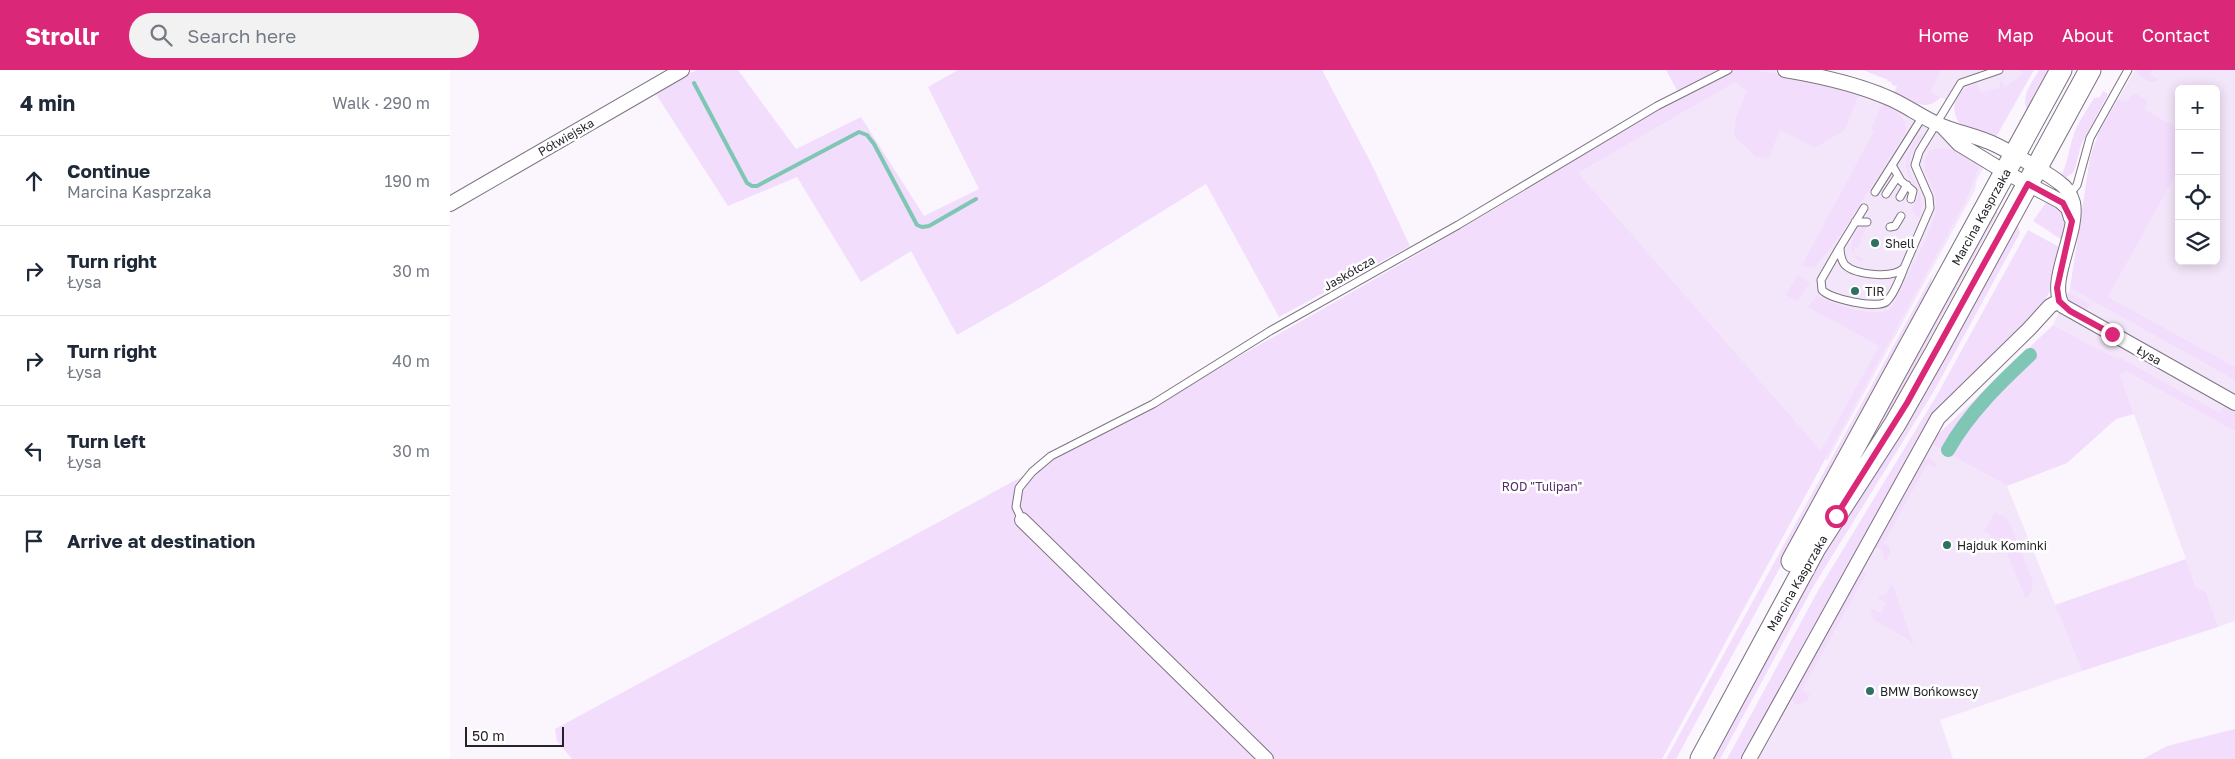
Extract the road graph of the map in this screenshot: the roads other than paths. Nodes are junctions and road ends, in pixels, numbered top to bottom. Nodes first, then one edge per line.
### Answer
1 (682, 70) edge
2 (1728, 70) edge
3 (1785, 70) edge
4 (1999, 70) edge
5 (2061, 70) edge
6 (2090, 70) edge
7 (2128, 70) edge
8 (1923, 116) junction
9 (1940, 125) junction
10 (2010, 164) junction
11 (1892, 165) junction
12 (1898, 176) junction
13 (2032, 176) junction
14 (1907, 185) junction
15 (1875, 192) dead end
16 (1886, 194) dead end
17 (1900, 197) dead end
18 (1911, 199) dead end
19 (2066, 199) junction
20 (450, 204) edge
21 (1864, 208) dead end
22 (1901, 216) dead end
23 (1855, 222) junction
24 (1867, 222) dead end
25 (1890, 227) dead end
26 (1840, 247) junction
27 (1904, 268) junction
28 (2059, 301) junction
29 (2235, 403) edge
30 (1022, 520) joint
31 (1266, 759) edge
32 (1686, 759) edge
33 (1701, 759) edge
34 (1749, 759) edge

1 - 20 street, Półwiejska
2 - 30 lane, Jaskółcza
3 - 8 street
4 - 9 lane
5 - 10 main road, Marcina Kasprzaka
6 - 13 main road, Marcina Kasprzaka
7 - 19 lane
8 - 9 street
8 - 11 lane
9 - 10 street
9 - 27 lane
10 - 13 street
10 - 32 main road, Marcina Kasprzaka
11 - 12 lane
11 - 15 lane
12 - 14 lane
12 - 16 lane
13 - 19 street
13 - 33 main road, Marcina Kasprzaka
14 - 17 lane
14 - 18 lane
19 - 28 street
21 - 23 lane
22 - 25 lane
23 - 24 lane
23 - 26 lane
26 - 27 lane
26 - 27 lane
28 - 29 street, Łysa
28 - 34 street
30 - 31 street

